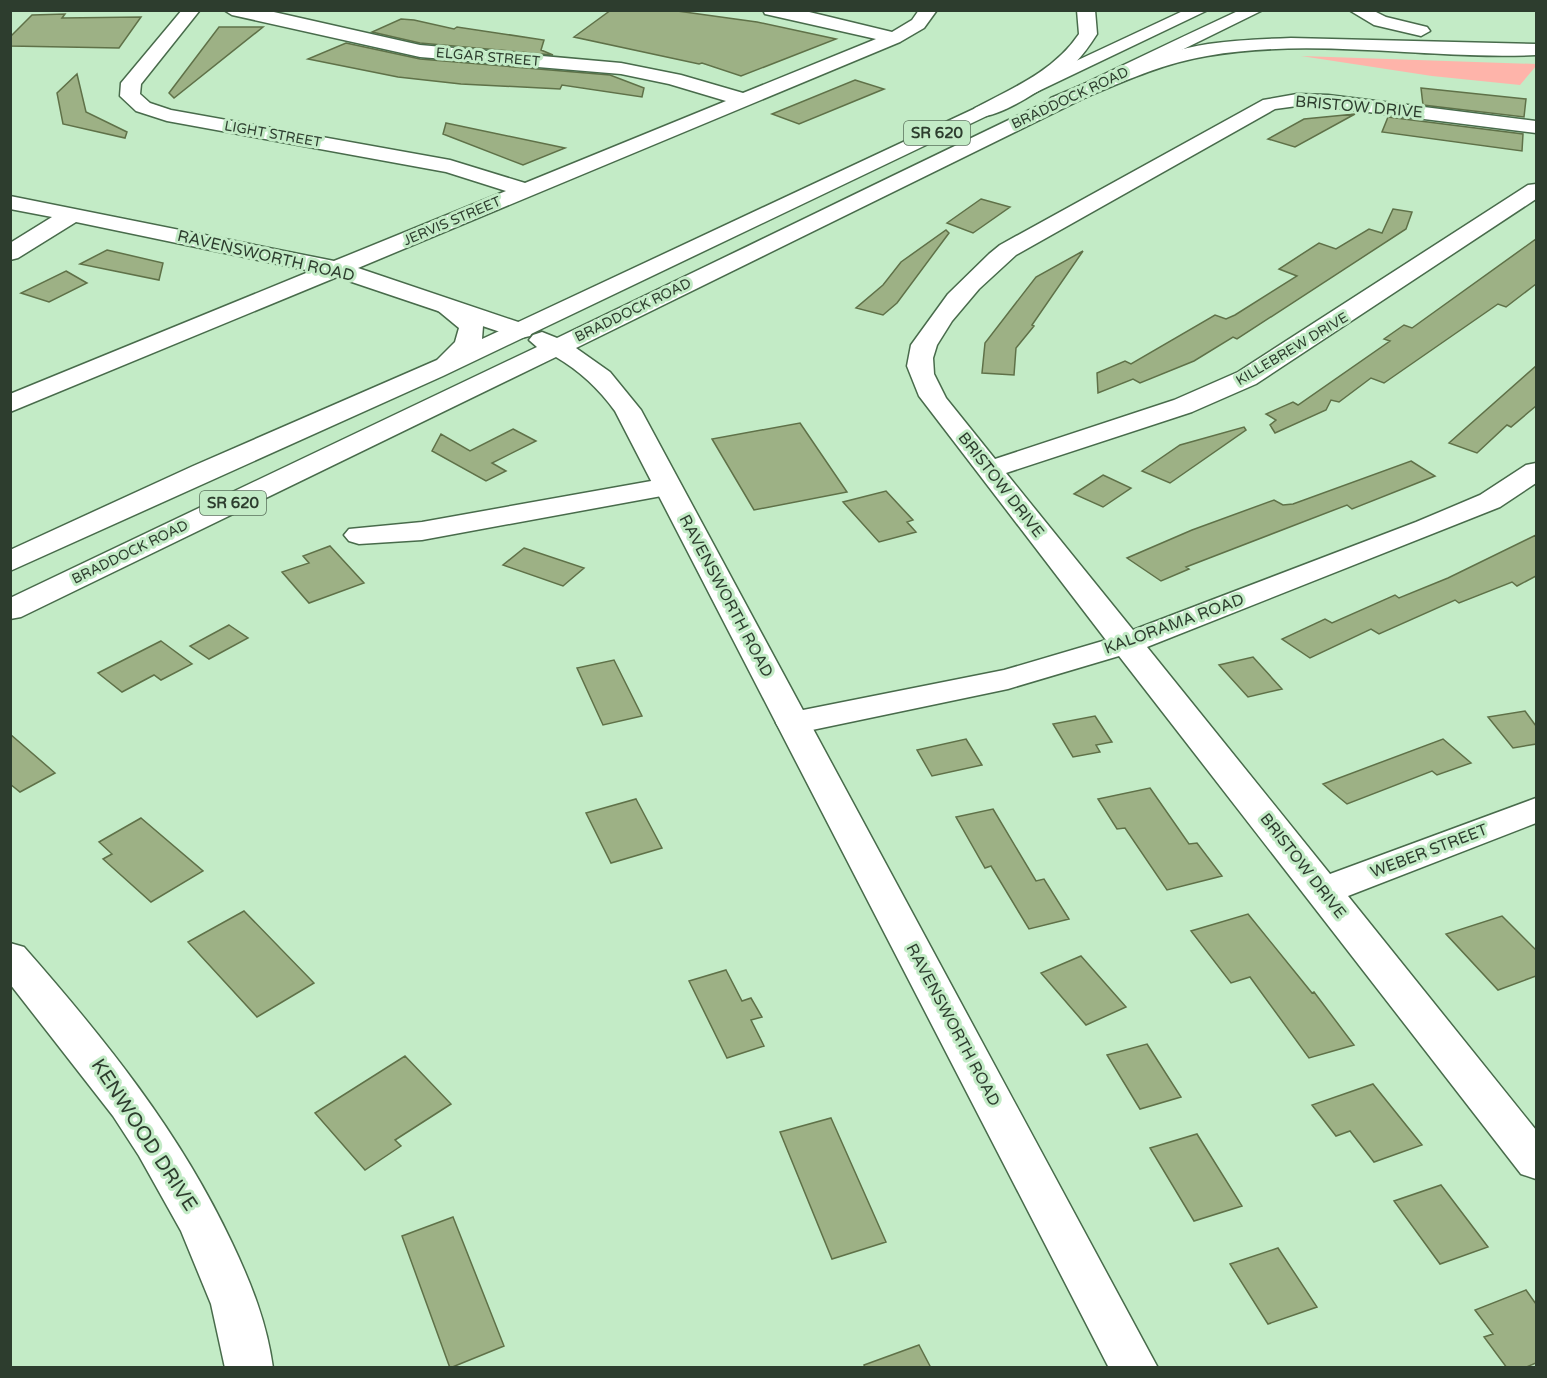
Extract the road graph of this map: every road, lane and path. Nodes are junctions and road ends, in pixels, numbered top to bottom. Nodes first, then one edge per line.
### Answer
1 (192, 10) edge
2 (232, 10) edge
3 (771, 10) edge
4 (929, 10) edge
5 (1086, 10) edge
6 (1200, 10) edge
7 (1255, 10) edge
8 (1357, 10) edge
9 (894, 38) junction
10 (1536, 39) edge
11 (1536, 50) edge
12 (744, 100) junction
13 (1058, 102) junction
14 (982, 112) junction
15 (1536, 128) edge
16 (526, 190) junction
17 (1536, 190) edge
18 (10, 202) edge
19 (72, 215) junction
20 (10, 253) edge
21 (336, 269) junction
22 (693, 281) junction
23 (442, 304) junction
24 (521, 331) junction
25 (556, 347) junction
26 (608, 359) junction
27 (434, 371) junction
28 (494, 376) junction
29 (10, 404) edge
30 (989, 470) junction
31 (1536, 471) edge
32 (668, 487) junction
33 (360, 535) dead end
34 (10, 561) edge
35 (10, 610) edge
36 (1126, 644) junction
37 (793, 723) junction
38 (1536, 810) edge
39 (1322, 891) junction
40 (10, 957) edge
41 (1536, 1161) edge
42 (249, 1368) edge
43 (1134, 1368) edge

1 - 16 main road, LIGHT STREET
2 - 12 main road, ELGAR STREET
3 - 9 main road
4 - 9 main road
5 - 14 main road
6 - 14 main road, BRADDOCK ROAD / SR 620
7 - 13 main road, BRADDOCK ROAD / SR 620
8 - 10 main road
9 - 12 main road, JERVIS STREET
11 - 13 main road
12 - 16 main road, JERVIS STREET
13 - 22 main road, BRADDOCK ROAD / SR 620
14 - 24 main road, BRADDOCK ROAD / SR 620
15 - 30 main road, BRISTOW DRIVE
16 - 21 main road, JERVIS STREET
17 - 30 main road, KILLEBREW DRIVE
18 - 19 main road, RAVENSWORTH ROAD
19 - 20 main road
19 - 21 main road, RAVENSWORTH ROAD
21 - 23 main road, RAVENSWORTH ROAD
21 - 29 main road, JERVIS STREET
22 - 25 main road, BRADDOCK ROAD / SR 620
22 - 26 main road
23 - 24 main road, RAVENSWORTH ROAD
23 - 27 main road
24 - 25 main road, RAVENSWORTH ROAD
24 - 27 main road, BRADDOCK ROAD / SR 620
25 - 26 main road, RAVENSWORTH ROAD
25 - 28 main road, BRADDOCK ROAD / SR 620
26 - 28 main road
26 - 32 main road, RAVENSWORTH ROAD
27 - 34 main road, BRADDOCK ROAD / SR 620
28 - 35 main road, BRADDOCK ROAD / SR 620
30 - 36 main road, BRISTOW DRIVE
31 - 36 main road, KALORAMA ROAD
32 - 33 main road
32 - 37 main road, RAVENSWORTH ROAD
36 - 37 main road, KALORAMA ROAD
36 - 39 main road, BRISTOW DRIVE
37 - 43 main road, RAVENSWORTH ROAD
38 - 39 main road, WEBER STREET
39 - 41 main road, BRISTOW DRIVE
40 - 42 main road, KENWOOD DRIVE

